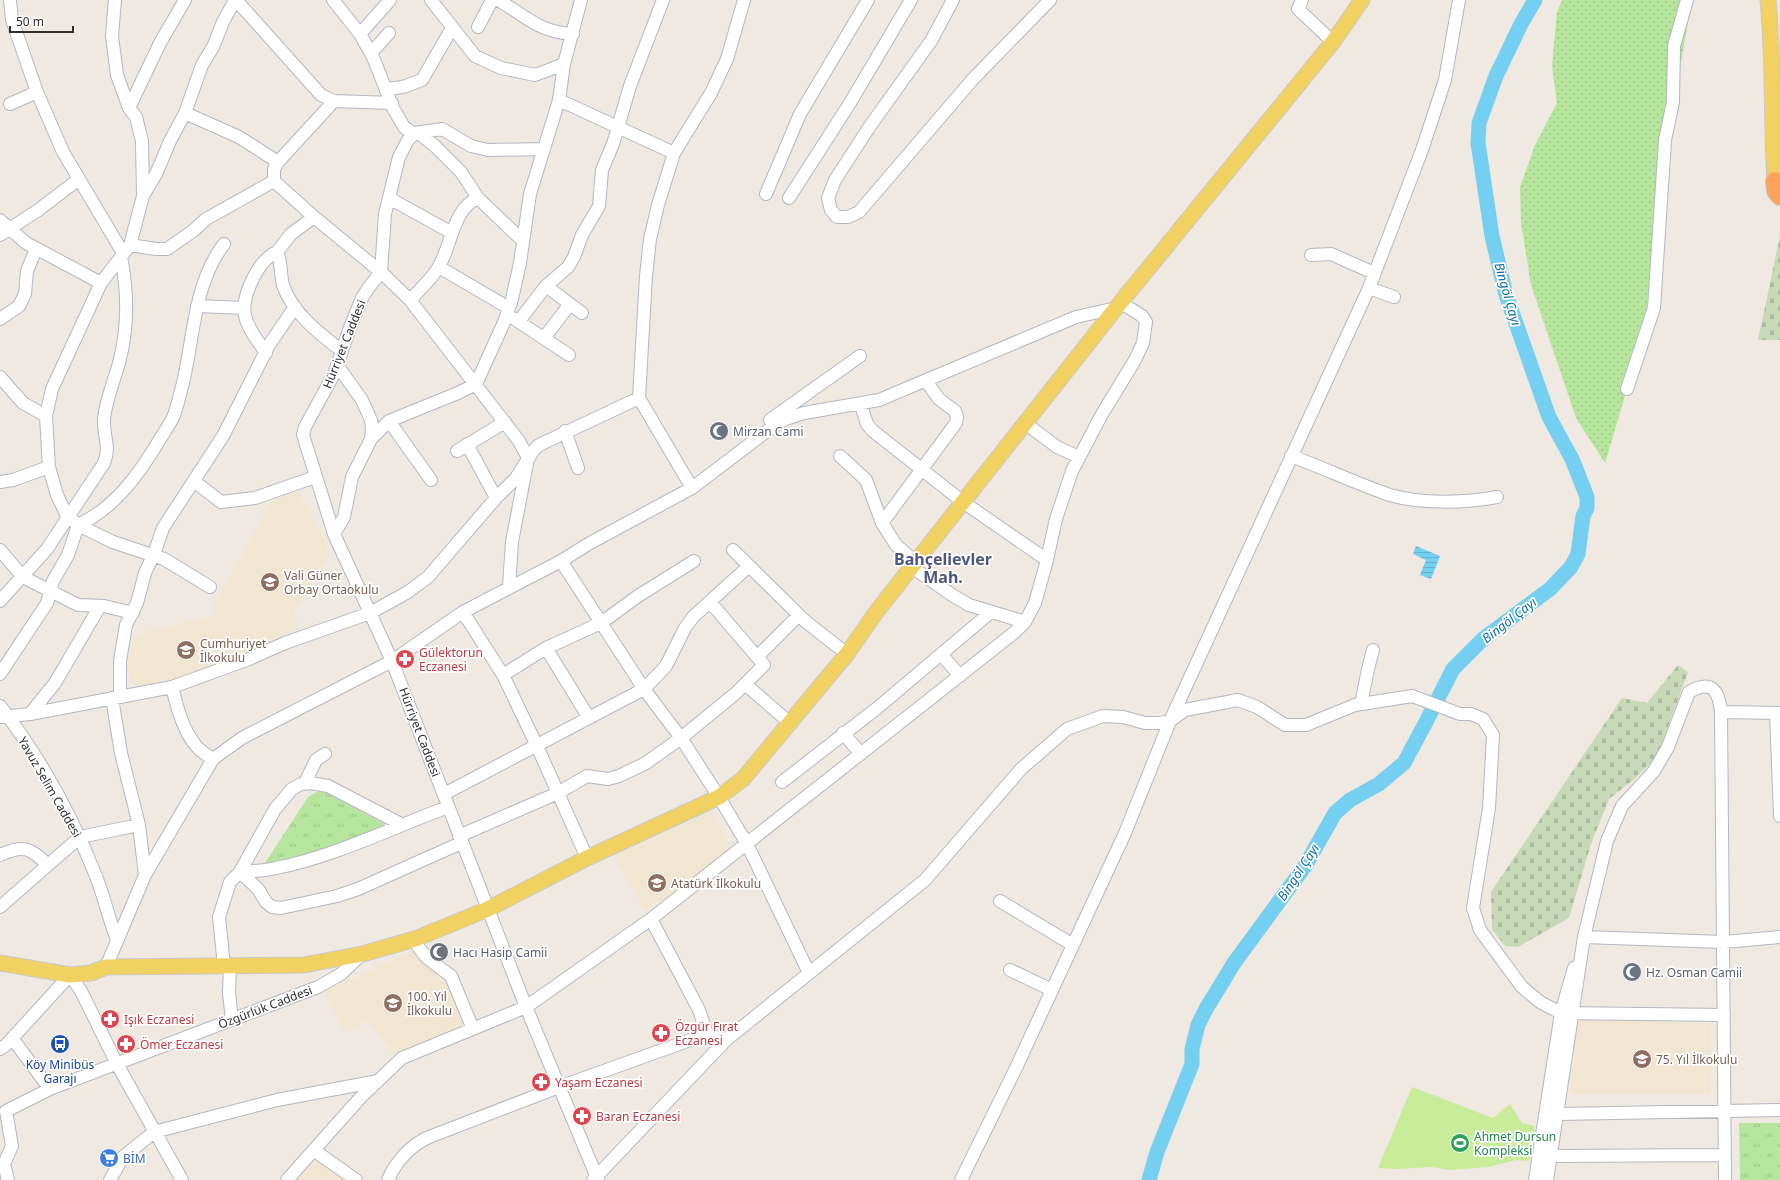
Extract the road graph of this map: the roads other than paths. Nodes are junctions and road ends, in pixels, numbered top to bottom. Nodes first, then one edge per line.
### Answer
1 (10, 0) edge
2 (115, 0) edge
3 (185, 0) edge
4 (235, 0) edge
5 (333, 0) edge
6 (390, 0) edge
7 (431, 0) edge
8 (492, 0) edge
9 (498, 0) edge
10 (581, 0) edge
11 (663, 0) edge
12 (744, 0) edge
13 (868, 0) edge
14 (911, 0) edge
15 (953, 0) edge
16 (1050, 0) edge
17 (1302, 0) edge
18 (1362, 0) edge
19 (1459, 0) edge
20 (1687, 0) edge
21 (1768, 0) edge
22 (478, 27) dead end
23 (452, 28) junction
24 (390, 33) dead end
25 (360, 34) junction
26 (573, 34) junction
27 (1776, 39) edge
28 (1333, 42) junction
29 (371, 53) junction
30 (564, 64) junction
31 (386, 89) junction
32 (37, 92) junction
33 (559, 100) junction
34 (334, 101) junction
35 (392, 103) junction
36 (10, 104) dead end
37 (129, 108) junction
38 (185, 113) junction
39 (617, 126) junction
40 (415, 133) junction
41 (544, 149) junction
42 (674, 153) junction
43 (278, 162) junction
44 (80, 178) junction
45 (274, 181) junction
46 (1778, 187) edge
47 (766, 194) dead end
48 (143, 196) junction
49 (389, 198) junction
50 (478, 198) junction
51 (789, 198) dead end
52 (1780, 205) edge
53 (314, 217) junction
54 (3, 228) edge
55 (452, 234) junction
56 (523, 241) junction
57 (224, 244) dead end
58 (36, 249) junction
59 (125, 252) junction
60 (277, 252) junction
61 (1311, 256) dead end
62 (439, 267) junction
63 (382, 272) junction
64 (1374, 274) junction
65 (101, 283) junction
66 (546, 286) junction
67 (1369, 288) junction
68 (1394, 297) dead end
69 (410, 300) junction
70 (570, 304) junction
71 (1118, 305) junction
72 (197, 306) junction
73 (295, 307) junction
74 (244, 308) junction
75 (508, 311) junction
76 (582, 313) dead end
77 (0, 319) edge
78 (519, 321) junction
79 (544, 338) junction
80 (342, 351) junction
81 (266, 353) junction
82 (569, 355) dead end
83 (860, 356) dead end
84 (337, 365) junction
85 (0, 378) edge
86 (926, 381) junction
87 (476, 384) junction
88 (1627, 389) dead end
89 (639, 398) junction
90 (862, 405) junction
91 (46, 416) junction
92 (389, 421) junction
93 (505, 422) junction
94 (1025, 423) junction
95 (565, 431) junction
96 (758, 438) junction
97 (371, 439) junction
98 (840, 456) dead end
99 (1291, 456) junction
100 (1079, 457) junction
101 (528, 458) junction
102 (49, 467) junction
103 (578, 468) dead end
104 (922, 468) junction
105 (315, 477) junction
106 (431, 480) dead end
107 (194, 481) junction
108 (0, 482) edge
109 (692, 488) junction
110 (1496, 497) dead end
111 (496, 498) junction
112 (963, 502) junction
113 (69, 516) junction
114 (882, 522) junction
115 (78, 525) junction
116 (334, 534) junction
117 (0, 550) edge
118 (733, 550) dead end
119 (154, 554) junction
120 (1047, 560) junction
121 (561, 561) junction
122 (694, 561) dead end
123 (914, 564) junction
124 (749, 566) junction
125 (23, 576) junction
126 (510, 586) junction
127 (210, 587) dead end
128 (51, 592) junction
129 (0, 601) edge
130 (710, 602) junction
131 (100, 606) junction
132 (463, 612) junction
133 (991, 612) junction
134 (133, 613) junction
135 (370, 613) junction
136 (799, 615) junction
137 (1025, 622) junction
138 (601, 623) junction
139 (546, 648) junction
140 (1373, 650) dead end
141 (847, 654) junction
142 (941, 654) junction
143 (756, 657) junction
144 (392, 661) junction
145 (0, 674) edge
146 (503, 675) junction
147 (960, 676) junction
148 (745, 684) junction
149 (172, 687) junction
150 (644, 690) junction
151 (116, 698) junction
152 (1361, 704) junction
153 (0, 706) edge
154 (1721, 712) junction
155 (1778, 712) edge
156 (30, 714) junction
157 (4, 717) edge
158 (589, 718) junction
159 (1170, 721) junction
160 (791, 724) junction
161 (843, 734) junction
162 (681, 738) junction
163 (537, 746) junction
164 (325, 754) dead end
165 (862, 754) junction
166 (213, 759) junction
167 (782, 782) dead end
168 (304, 784) junction
169 (558, 793) junction
170 (444, 794) junction
171 (719, 797) junction
172 (448, 807) junction
173 (1780, 816) edge
174 (401, 824) junction
175 (139, 825) junction
176 (80, 837) junction
177 (460, 840) junction
178 (746, 844) junction
179 (0, 855) edge
180 (586, 858) junction
181 (48, 865) junction
182 (240, 872) junction
183 (145, 875) junction
184 (1000, 901) dead end
185 (0, 907) edge
186 (488, 909) junction
187 (651, 919) junction
188 (1584, 937) junction
189 (1780, 938) edge
190 (414, 939) junction
191 (117, 940) junction
192 (1724, 942) junction
193 (1073, 945) junction
194 (362, 954) junction
195 (0, 963) edge
196 (227, 966) junction
197 (106, 967) junction
198 (1010, 970) dead end
199 (809, 973) junction
200 (70, 975) junction
201 (1052, 990) junction
202 (526, 1007) junction
203 (1567, 1013) junction
204 (1724, 1015) junction
205 (232, 1020) junction
206 (473, 1029) junction
207 (707, 1034) junction
208 (12, 1038) junction
209 (726, 1040) junction
210 (0, 1049) edge
211 (117, 1064) junction
212 (378, 1082) junction
213 (559, 1087) junction
214 (50, 1089) junction
215 (1724, 1110) junction
216 (1780, 1110) edge
217 (3, 1111) edge
218 (1558, 1114) junction
219 (1544, 1118) junction
220 (154, 1132) junction
221 (315, 1151) junction
222 (1724, 1155) junction
223 (1551, 1156) junction
224 (2, 1165) edge
225 (596, 1179) edge
226 (8, 1180) edge
227 (110, 1180) edge
228 (182, 1180) edge
229 (287, 1180) edge
230 (356, 1180) edge
231 (388, 1180) edge
232 (961, 1180) edge
233 (1535, 1180) edge
234 (1547, 1180) edge
235 (1725, 1180) edge

1 - 32 street
2 - 37 street
3 - 37 street
4 - 34 street
4 - 38 street
5 - 25 street
6 - 25 street
7 - 23 street
8 - 22 street
9 - 26 street
10 - 26 street
11 - 39 street
12 - 42 street
13 - 47 street
14 - 51 street
15 - 16 street
17 - 28 street
18 - 28 main road
19 - 64 street
20 - 88 street
21 - 27 main road
23 - 30 street
23 - 31 street
24 - 29 street
25 - 29 street
26 - 30 street
27 - 46 main road
28 - 71 main road
29 - 31 street
30 - 33 street
31 - 35 street
32 - 36 street
32 - 44 street
33 - 39 street
33 - 41 street
34 - 35 street
34 - 43 street
35 - 40 street
37 - 48 street
38 - 43 street
38 - 48 street
39 - 42 street
39 - 66 street
40 - 41 street
40 - 49 street
40 - 50 street
41 - 56 street
42 - 89 street
43 - 45 street
44 - 54 street
44 - 59 street
45 - 53 street
45 - 59 street
46 - 52 street
48 - 59 street
49 - 55 street
49 - 63 street
50 - 55 street
50 - 56 street
53 - 60 street
53 - 63 street
54 - 58 street
55 - 62 street
56 - 75 street
57 - 72 street
58 - 65 street
58 - 77 street
59 - 65 street
59 - 113 street
60 - 73 street
60 - 74 street
61 - 64 street
62 - 69 street
62 - 75 street
63 - 69 street
63 - 80 street, Hürriyet Caddesi
64 - 67 street
65 - 91 street
66 - 70 street
66 - 78 street
67 - 68 street
67 - 99 street
69 - 87 street
70 - 76 street
70 - 79 street
71 - 86 street
71 - 94 main road
71 - 100 street
72 - 74 street
72 - 115 street
73 - 80 street
73 - 81 street
74 - 81 street
75 - 78 street
75 - 87 street
78 - 79 street
79 - 82 street
80 - 84 street, Hürriyet Caddesi
81 - 107 street
83 - 96 street
84 - 97 street
84 - 105 street, Hürriyet Caddesi
85 - 91 street
86 - 90 street
86 - 104 street
87 - 92 street
87 - 93 street
89 - 95 street
89 - 109 street
90 - 96 street
90 - 104 street
91 - 102 street
92 - 97 street
92 - 106 street
93 - 101 street
93 - 111 street
94 - 100 street
94 - 112 main road
95 - 101 street
95 - 103 street
96 - 109 street
97 - 116 street
98 - 114 street
99 - 110 street
99 - 159 street
100 - 120 street
101 - 111 street
101 - 126 street
102 - 108 street
102 - 113 street
104 - 112 street
104 - 114 street
105 - 107 street
105 - 116 street, Hürriyet Caddesi
107 - 119 street
109 - 121 street
111 - 135 street
112 - 120 street
112 - 123 main road
113 - 115 street
113 - 125 street
114 - 123 street
115 - 119 street
115 - 128 street
116 - 135 street, Hürriyet Caddesi
117 - 125 street
118 - 124 street
119 - 127 street
119 - 134 street
120 - 137 street
121 - 126 street
121 - 138 street
122 - 138 street
123 - 133 street
123 - 141 main road
124 - 130 street
124 - 136 street
125 - 128 street
125 - 129 street
126 - 132 street
128 - 131 street
128 - 145 street
130 - 143 street
130 - 150 street
131 - 134 street
131 - 156 street
132 - 144 street
132 - 146 street
133 - 137 street
133 - 142 street
134 - 151 street
135 - 144 street, Hürriyet Caddesi
135 - 149 street
136 - 141 street
136 - 143 street
137 - 147 street
138 - 139 street
138 - 150 street
139 - 146 street
139 - 158 street
140 - 152 street
141 - 160 main road
142 - 147 street
142 - 161 street
143 - 148 street
144 - 166 street
144 - 170 street, Hürriyet Caddesi
146 - 163 street
147 - 165 street
148 - 160 street
148 - 162 street
149 - 151 street
149 - 166 street
150 - 158 street
150 - 162 street
151 - 156 street
151 - 175 street
152 - 159 street
152 - 203 street
153 - 157 street, Yavuz Selim Caddesi
154 - 155 street
154 - 188 street
154 - 192 street
155 - 173 street
156 - 157 street
157 - 176 street, Yavuz Selim Caddesi
158 - 163 street
159 - 193 street
159 - 199 street
160 - 171 main road
161 - 165 street
161 - 167 street
162 - 169 street
162 - 171 street
163 - 169 street
163 - 170 street
164 - 168 street
165 - 178 street
166 - 183 street
168 - 174 street
168 - 182 street
169 - 177 street
169 - 180 street
170 - 172 street, Hürriyet Caddesi
171 - 178 street
171 - 180 main road
172 - 174 street
172 - 177 street, Hürriyet Caddesi
174 - 182 street
175 - 176 street
175 - 183 street
176 - 181 street
176 - 191 street, Yavuz Selim Caddesi
177 - 182 street
177 - 186 street, Hürriyet Caddesi
178 - 187 street
178 - 199 street
179 - 181 street
180 - 186 main road
181 - 185 street
182 - 196 street
183 - 191 street
184 - 193 street
186 - 190 main road
186 - 202 street, Hürriyet Caddesi
187 - 202 street
187 - 207 street
188 - 192 street
188 - 203 street
189 - 192 street
190 - 194 main road
190 - 206 street
191 - 197 street
192 - 204 street
193 - 201 street
194 - 196 main road
194 - 205 street, Özgürlük Caddesi
195 - 200 main road
196 - 197 main road
196 - 205 street
197 - 200 main road
198 - 201 street
199 - 209 street
200 - 208 street
200 - 211 street
201 - 232 street
202 - 206 street
202 - 213 street, Hürriyet Caddesi
203 - 204 street
203 - 218 street
203 - 219 street
204 - 215 street
205 - 211 street, Özgürlük Caddesi
206 - 212 street
207 - 209 street
207 - 213 street
208 - 210 street
208 - 214 street
209 - 225 street
211 - 214 street, Özgürlük Caddesi
211 - 220 street
212 - 220 street
212 - 221 street
213 - 225 street, Hürriyet Caddesi
213 - 231 street
214 - 217 street, Özgürlük Caddesi
215 - 216 street
215 - 218 street
215 - 222 street
217 - 224 street, Özgürlük Caddesi
218 - 219 street
218 - 223 street
219 - 233 street
220 - 227 street
220 - 228 street
221 - 229 street
221 - 230 street
222 - 223 street
222 - 235 street
223 - 234 street
224 - 226 street, Özgürlük Caddesi

